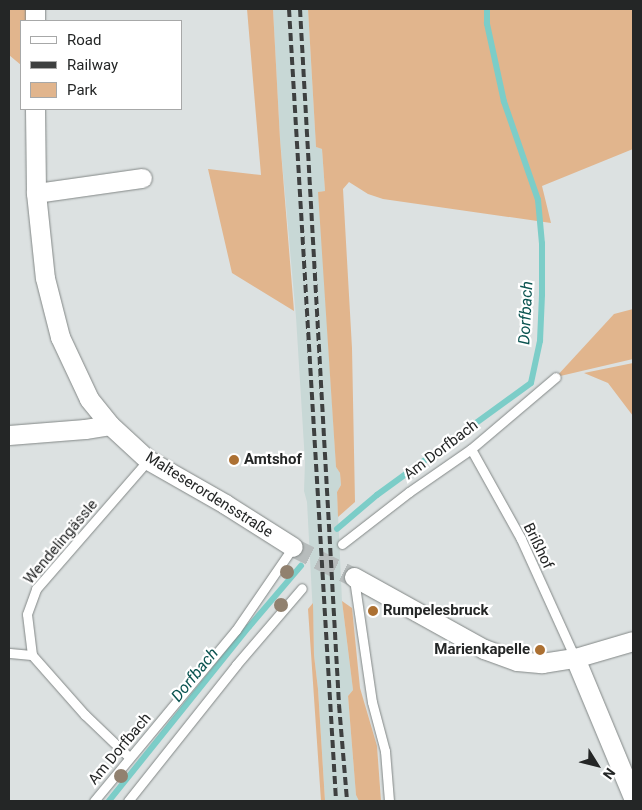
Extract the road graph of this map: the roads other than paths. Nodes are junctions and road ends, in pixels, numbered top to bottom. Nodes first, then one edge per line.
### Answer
1 (35, 110) edge
2 (142, 178) dead end
3 (36, 193) junction
4 (556, 377) dead end
5 (110, 425) junction
6 (9, 435) edge
7 (471, 449) junction
8 (148, 460) junction
9 (342, 544) dead end
10 (293, 547) joint
11 (354, 577) joint
12 (302, 588) dead end
13 (633, 641) edge
14 (9, 653) edge
15 (32, 655) junction
16 (575, 658) junction
17 (129, 757) junction
18 (633, 797) edge
19 (94, 801) edge
20 (128, 801) edge
21 (389, 801) edge

1 - 3 street, Malteserordensstraße
2 - 3 street
3 - 5 street, Malteserordensstraße
4 - 7 lane, Am Dorfbach
5 - 6 street
5 - 8 street, Malteserordensstraße
7 - 9 lane, Am Dorfbach
7 - 16 lane, Brißhof
8 - 10 street, Malteserordensstraße
8 - 15 lane, Wendelingässle
10 - 17 lane, Am Dorfbach
11 - 16 street
11 - 21 lane
12 - 20 lane
13 - 16 street
14 - 15 lane
15 - 17 lane
16 - 18 street
17 - 19 lane, Am Dorfbach

